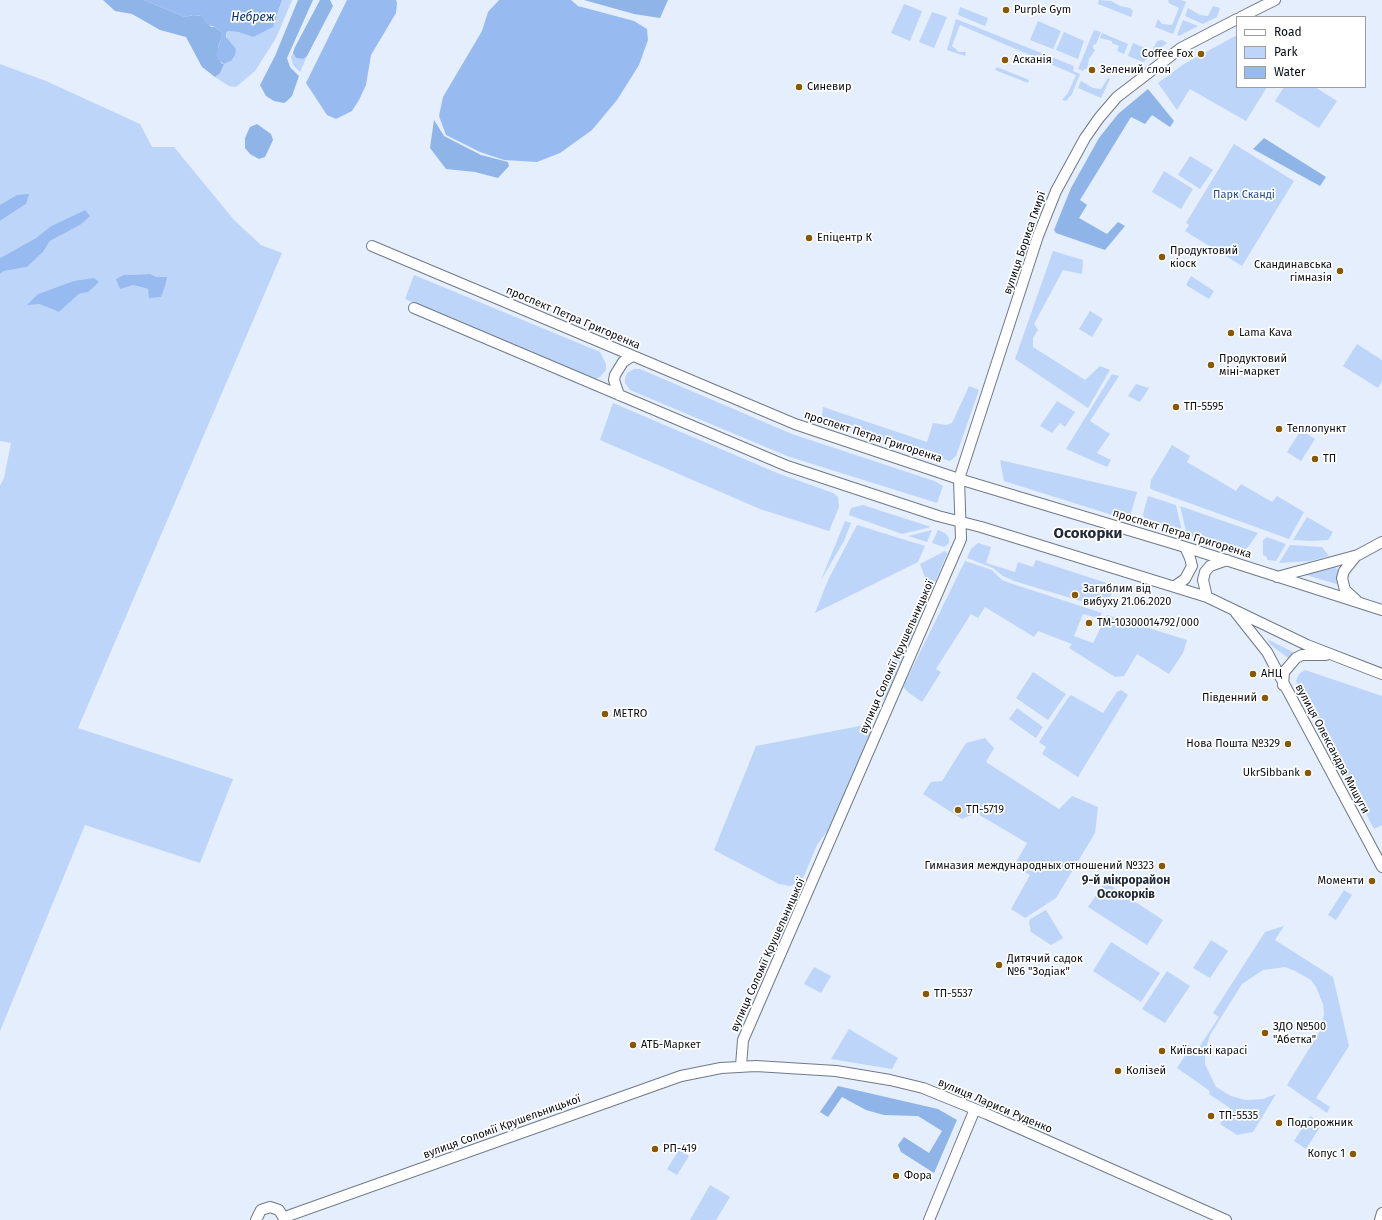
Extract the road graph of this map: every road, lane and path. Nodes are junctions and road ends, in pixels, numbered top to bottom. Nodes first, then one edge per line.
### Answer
1 (1275, 0) edge
2 (1243, 16) edge
3 (1236, 20) edge
4 (372, 246) dead end
5 (414, 308) dead end
6 (632, 356) junction
7 (619, 395) junction
8 (959, 479) junction
9 (961, 522) junction
10 (1382, 542) edge
11 (1185, 547) junction
12 (1358, 555) junction
13 (1227, 560) junction
14 (1277, 576) junction
15 (1175, 586) junction
16 (1207, 597) junction
17 (1359, 603) junction
18 (1232, 608) junction
19 (1382, 610) edge
20 (1330, 655) junction
21 (1382, 674) edge
22 (1284, 685) junction
23 (1382, 868) edge
24 (743, 1040) junction
25 (741, 1066) junction
26 (756, 1066) junction
27 (975, 1109) junction
28 (1382, 1213) edge
29 (285, 1219) edge
30 (256, 1220) edge
31 (929, 1220) edge
32 (1226, 1220) edge
33 (1380, 1220) edge

1 - 2 street
3 - 8 street, вулиця Бориса Гмирі
4 - 6 street, проспект Петра Григоренка
5 - 7 street
6 - 7 street
6 - 8 street, проспект Петра Григоренка
7 - 9 street
8 - 9 street, вулиця Соломії Крушельницької
8 - 11 street, проспект Петра Григоренка
9 - 15 street
9 - 24 street, вулиця Соломії Крушельницької
10 - 12 street
11 - 13 street, проспект Петра Григоренка
11 - 15 street
12 - 14 street
12 - 17 street
13 - 14 street, проспект Петра Григоренка
13 - 16 street
14 - 17 street, проспект Петра Григоренка
15 - 16 street
16 - 18 street
17 - 19 street, проспект Петра Григоренка
18 - 20 street
18 - 22 street, вулиця Олександра Мишуги
20 - 21 street
20 - 22 street, вулиця Олександра Мишуги
22 - 23 street, вулиця Олександра Мишуги
24 - 25 street, вулиця Соломії Крушельницької
24 - 26 street
25 - 26 street, вулиця Лариси Руденко
25 - 29 street, вулиця Соломії Крушельницької
26 - 27 street, вулиця Лариси Руденко
27 - 31 street
27 - 32 street, вулиця Лариси Руденко
28 - 33 street
29 - 30 street, вулиця Соломії Крушельницької

